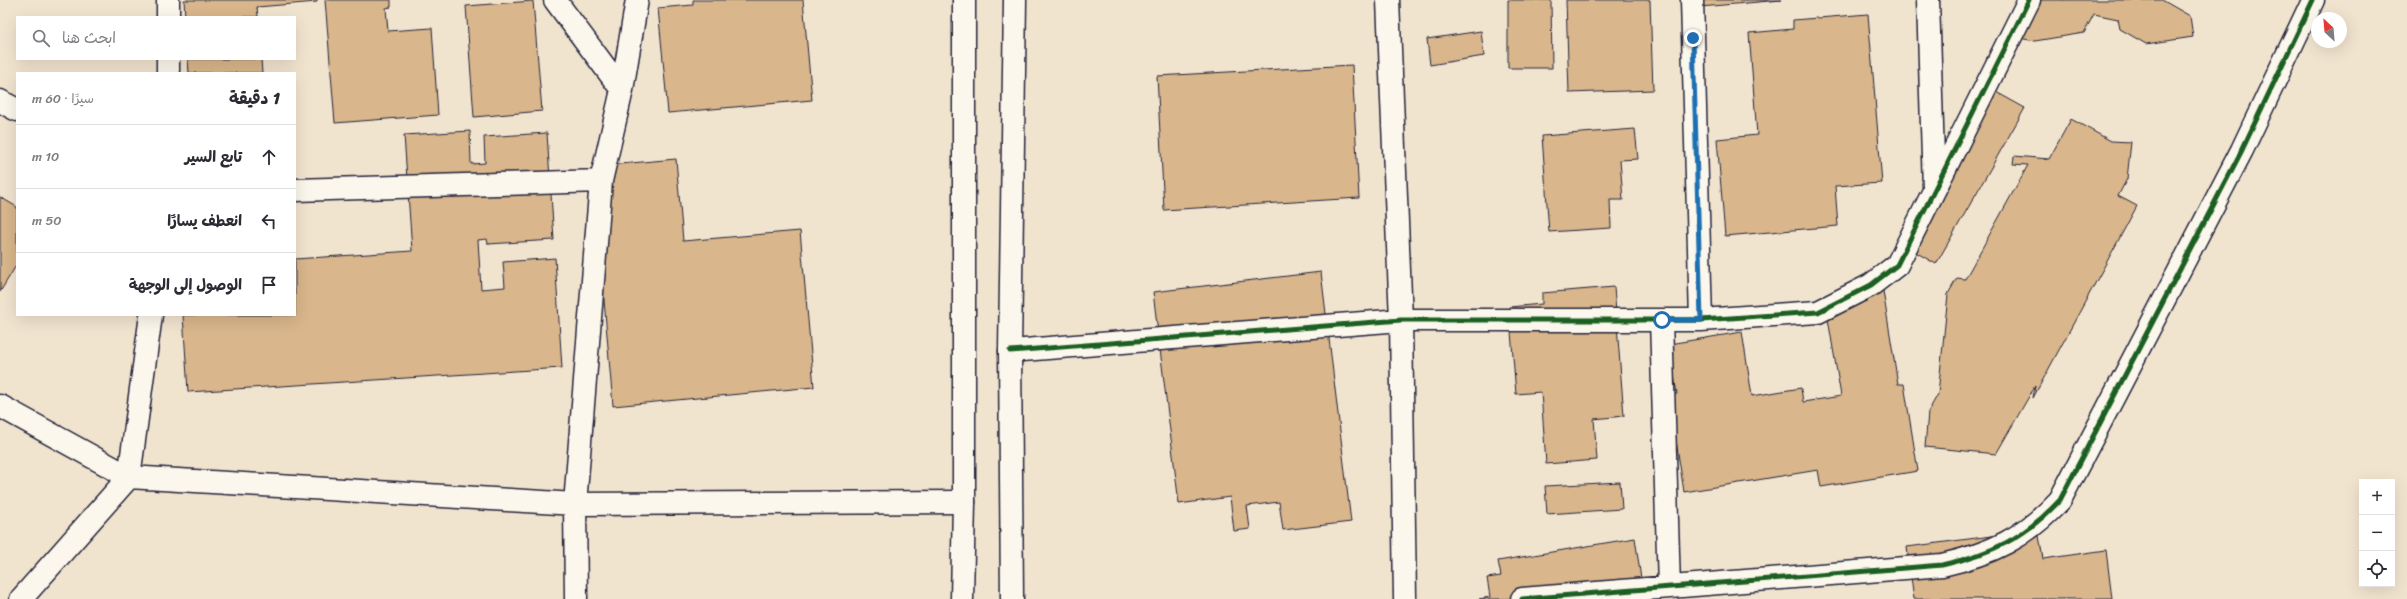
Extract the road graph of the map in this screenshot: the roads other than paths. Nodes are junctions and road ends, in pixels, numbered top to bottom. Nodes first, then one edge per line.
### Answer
1 (168, 0) edge
2 (555, 0) edge
3 (637, 0) edge
4 (964, 0) edge
5 (1016, 0) edge
6 (1388, 0) edge
7 (1692, 0) edge
8 (1928, 0) edge
9 (2029, 0) edge
10 (2313, 0) edge
11 (168, 16) edge
12 (168, 60) edge
13 (168, 72) edge
14 (622, 90) junction
15 (0, 101) edge
16 (16, 109) edge
17 (601, 181) junction
18 (296, 190) edge
19 (1934, 192) junction
20 (151, 316) edge
21 (1401, 320) junction
22 (1662, 320) junction
23 (1701, 320) junction
24 (1010, 351) junction
25 (0, 406) edge
26 (129, 476) junction
27 (964, 502) junction
28 (575, 504) junction
29 (1669, 587) junction
30 (21, 599) edge
31 (576, 599) edge
32 (962, 599) edge
33 (1012, 599) edge
34 (1405, 599) edge
35 (1522, 599) edge

1 - 11 main road
2 - 14 main road
3 - 14 main road
4 - 27 main road
5 - 24 main road
6 - 21 main road
7 - 23 main road
8 - 19 main road
9 - 19 main road
10 - 29 main road
12 - 13 main road
14 - 17 main road
15 - 16 main road
17 - 18 main road
17 - 28 main road
19 - 23 main road
20 - 26 main road
21 - 22 main road
21 - 24 main road
21 - 34 main road
22 - 23 main road
22 - 29 main road
24 - 33 main road
25 - 26 main road
26 - 28 main road
26 - 30 main road
27 - 28 main road
27 - 32 main road
28 - 31 main road
29 - 35 main road

